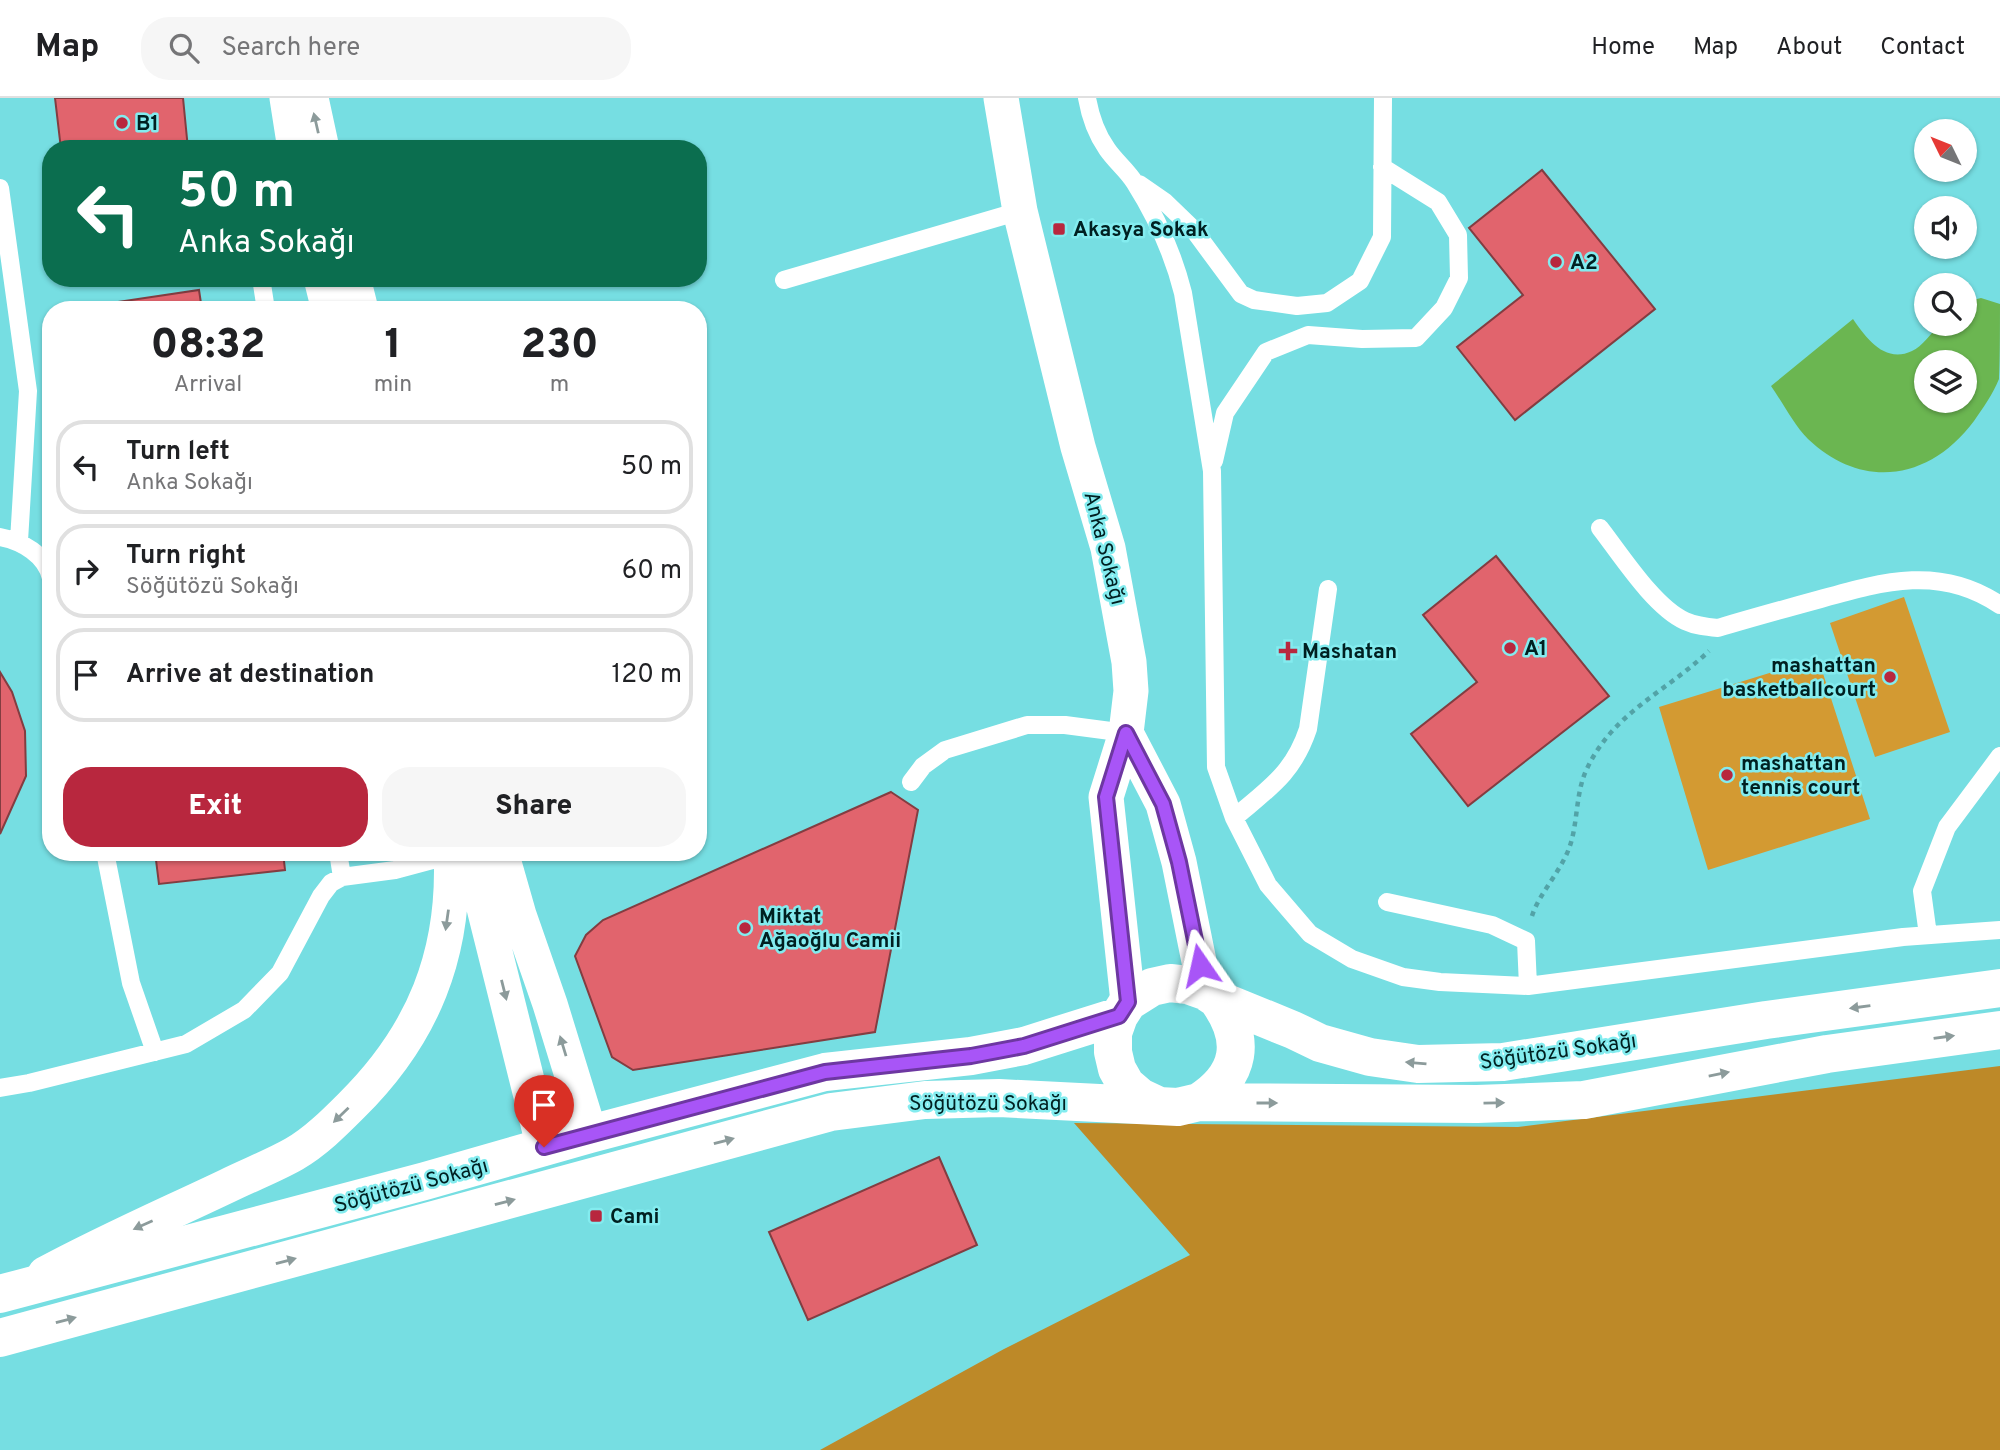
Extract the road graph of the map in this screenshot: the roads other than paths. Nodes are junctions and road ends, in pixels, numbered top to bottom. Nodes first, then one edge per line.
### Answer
1 (287, 98) edge
2 (310, 98) edge
3 (1001, 98) edge
4 (1087, 98) edge
5 (1382, 98) edge
6 (294, 140) edge
7 (320, 140) edge
8 (1382, 167) junction
9 (1133, 180) junction
10 (0, 188) edge
11 (1020, 211) junction
12 (784, 279) dead end
13 (1212, 471) junction
14 (1600, 528) dead end
15 (0, 537) edge
16 (19, 541) junction
17 (42, 560) edge
18 (1328, 589) dead end
19 (2000, 605) edge
20 (1126, 733) junction
21 (2000, 756) edge
22 (911, 782) dead end
23 (1234, 818) junction
24 (107, 861) edge
25 (339, 861) edge
26 (428, 861) edge
27 (455, 861) edge
28 (459, 861) edge
29 (504, 861) edge
30 (342, 877) junction
31 (1387, 902) dead end
32 (2000, 930) edge
33 (1928, 935) junction
34 (1528, 986) junction
35 (2000, 988) edge
36 (1211, 995) junction
37 (1124, 1009) junction
38 (2000, 1030) edge
39 (155, 1052) junction
40 (0, 1087) edge
41 (1199, 1102) junction
42 (1157, 1105) junction
43 (590, 1134) junction
44 (544, 1147) junction
45 (580, 1181) junction
46 (5, 1293) edge
47 (0, 1338) edge

1 - 6 street
7 -> 2 street
3 - 11 street, Anka Sokağı
4 - 9 lane
5 - 8 lane
8 - 9 lane
8 - 13 lane
9 - 13 lane
10 - 16 lane
11 - 12 lane
11 - 20 street, Anka Sokağı
13 - 23 lane
14 - 19 lane
15 - 16 lane
16 - 17 lane
18 - 23 lane
20 - 22 lane
20 - 36 street
20 - 37 street, Anka Sokağı
21 - 33 lane
23 - 34 lane
24 - 39 lane
25 - 30 lane
26 - 30 lane
27 -> 46 street
28 -> 44 street
43 -> 29 street
30 - 39 lane
31 - 34 lane
32 - 33 lane
33 - 34 lane
35 -> 36 street, Söğütözü Sokağı
36 - 37 street, Söğütözü Sokağı
36 - 41 street
37 - 42 street
37 - 43 street, Söğütözü Sokağı
41 -> 38 street, Söğütözü Sokağı
39 - 40 lane
41 - 42 street, Söğütözü Sokağı
45 -> 42 street, Söğütözü Sokağı
43 - 44 street, Söğütözü Sokağı
43 - 45 street
44 - 45 street
44 - 46 street, Söğütözü Sokağı
47 -> 45 street, Söğütözü Sokağı

